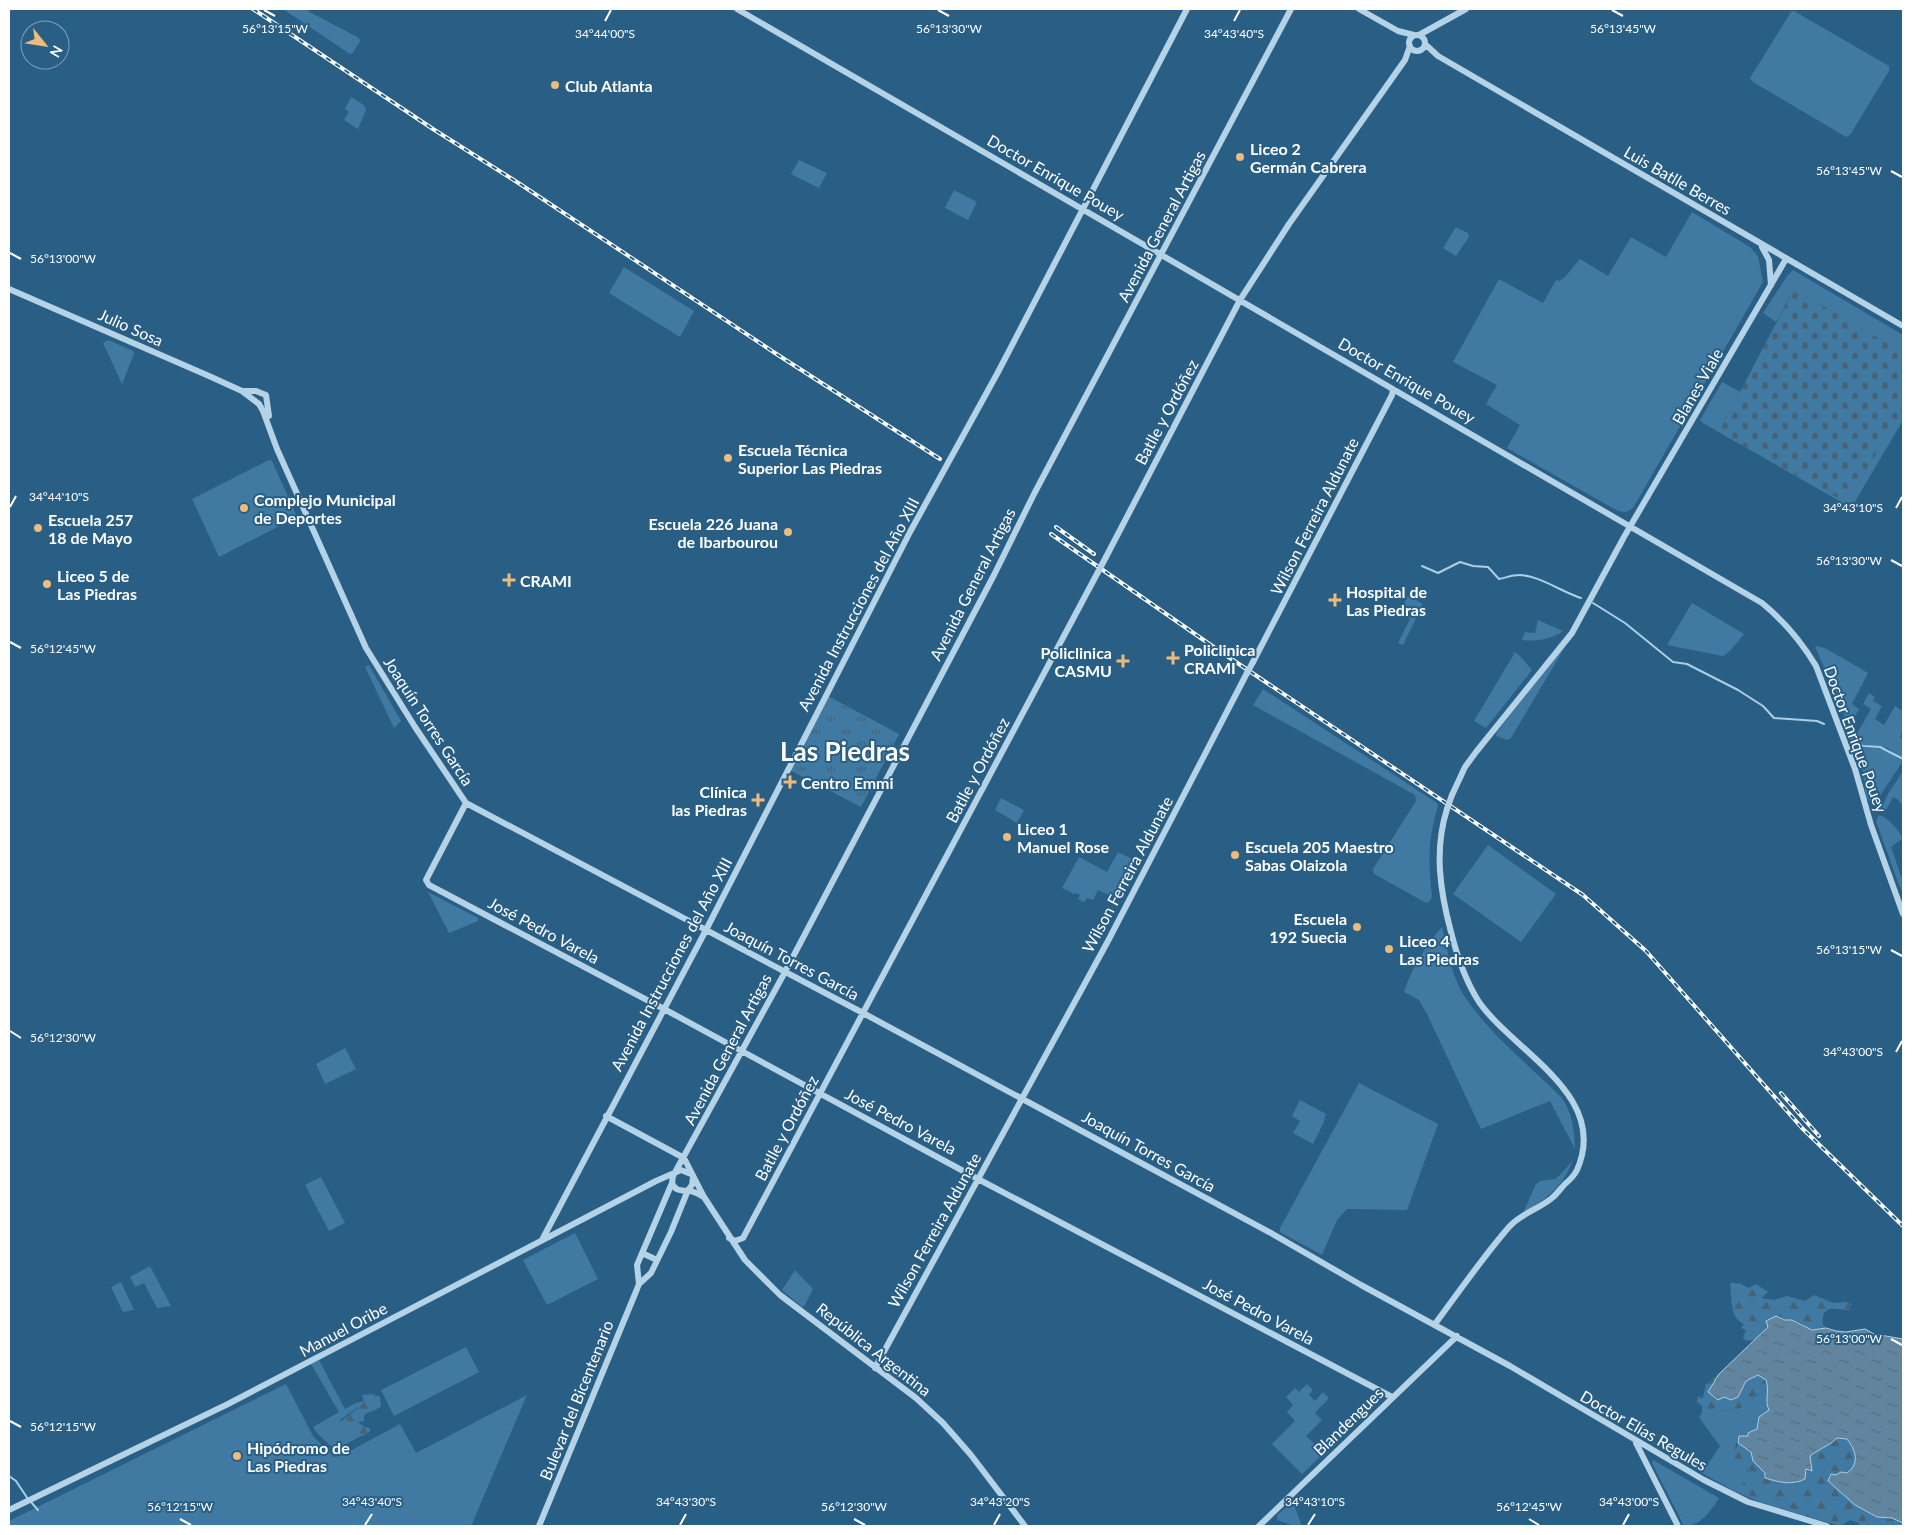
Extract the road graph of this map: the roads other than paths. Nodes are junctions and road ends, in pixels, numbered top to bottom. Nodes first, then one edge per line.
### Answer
1 (737, 9) edge
2 (1187, 9) edge
3 (1291, 9) edge
4 (1359, 9) edge
5 (1466, 9) edge
6 (1442, 24) junction
7 (1398, 31) junction
8 (1417, 35) junction
9 (1425, 42) junction
10 (1410, 44) junction
11 (1417, 51) junction
12 (1438, 56) junction
13 (1405, 60) junction
14 (1082, 208) junction
15 (1762, 246) junction
16 (1162, 254) junction
17 (1786, 259) junction
18 (9, 288) edge
19 (1771, 288) junction
20 (1240, 300) junction
21 (1903, 326) edge
22 (1393, 388) junction
23 (242, 391) junction
24 (277, 449) junction
25 (1630, 527) junction
26 (466, 803) junction
27 (1903, 914) edge
28 (706, 930) junction
29 (785, 972) junction
30 (664, 1009) junction
31 (862, 1013) junction
32 (742, 1052) junction
33 (820, 1093) junction
34 (1023, 1099) junction
35 (606, 1116) junction
36 (684, 1158) junction
37 (676, 1172) junction
38 (692, 1174) junction
39 (978, 1179) junction
40 (656, 1181) junction
41 (672, 1183) junction
42 (688, 1190) junction
43 (704, 1197) junction
44 (729, 1238) junction
45 (743, 1238) junction
46 (542, 1240) junction
47 (642, 1253) junction
48 (740, 1253) junction
49 (657, 1260) junction
50 (639, 1284) junction
51 (1435, 1324) junction
52 (1457, 1336) junction
53 (875, 1368) junction
54 (1392, 1397) junction
55 (1636, 1442) junction
56 (9, 1510) edge
57 (539, 1526) edge
58 (1025, 1526) edge
59 (1259, 1526) edge
60 (1678, 1526) edge
61 (1827, 1526) edge

1 - 14 street, Doctor Enrique Pouey
2 - 14 street, Avenida Instrucciones del Año XIII
3 - 16 street, Avenida General Artigas
4 - 7 street
5 - 6 street
6 - 8 street
6 - 9 street
7 - 8 street
7 - 10 street
8 - 9 street, Luis Batlle Berres
8 - 10 street
9 - 11 street
9 - 12 street, Luis Batlle Berres
10 - 11 street
10 - 13 street
11 - 12 street, Luis Batlle Berres
11 - 13 street
12 - 15 street, Luis Batlle Berres
13 - 20 street, Batlle y Ordóñez
14 - 16 street, Doctor Enrique Pouey
14 - 28 street, Avenida Instrucciones del Año XIII
15 - 17 street, Luis Batlle Berres
15 - 19 street
16 - 20 street, Doctor Enrique Pouey
16 - 29 street, Avenida General Artigas
17 - 19 street, Blanes Viale
17 - 21 street, Luis Batlle Berres
18 - 23 street, Julio Sosa
19 - 25 street, Blanes Viale
20 - 22 street, Doctor Enrique Pouey
20 - 31 street, Batlle y Ordóñez, bridge
22 - 25 street, Doctor Enrique Pouey
22 - 34 street, Wilson Ferreira Aldunate, bridge
23 - 24 street, Joaquín Torres García
23 - 24 street, Joaquín Torres García
24 - 26 street, Joaquín Torres García
25 - 27 street, Doctor Enrique Pouey
25 - 51 street, Blanes Viale, bridge
26 - 28 street, Joaquín Torres García
26 - 30 street, José Pedro Varela
28 - 29 street, Joaquín Torres García
28 - 30 street, Avenida Instrucciones del Año XIII
29 - 31 street, Joaquín Torres García
29 - 32 street, Avenida General Artigas
30 - 32 street, José Pedro Varela
30 - 35 street, Avenida Instrucciones del Año XIII
31 - 33 street, Batlle y Ordóñez
31 - 34 street, Joaquín Torres García
32 - 33 street, José Pedro Varela
32 - 36 street, Avenida General Artigas
33 - 39 street, José Pedro Varela
33 - 45 street, Batlle y Ordóñez
34 - 39 street, Wilson Ferreira Aldunate
34 - 51 street, Joaquín Torres García
35 - 36 street
35 - 46 street, Avenida Instrucciones del Año XIII
36 - 37 street, Avenida General Artigas
36 - 38 street, República Argentina
37 - 38 street
37 - 40 street
37 - 41 street, Bulevar del Bicentenario
38 - 42 street, Bulevar del Bicentenario
38 - 43 street, República Argentina
39 - 53 street, Wilson Ferreira Aldunate
39 - 54 street, José Pedro Varela
40 - 41 street
40 - 46 street, Manuel Oribe
41 - 42 street
41 - 47 street, Bulevar del Bicentenario
42 - 43 street
42 - 49 street, Bulevar del Bicentenario
43 - 44 street, República Argentina
44 - 45 street
44 - 48 street, República Argentina
45 - 48 street, Batlle y Ordóñez
46 - 56 street, Manuel Oribe
47 - 49 street
47 - 50 street, Bulevar del Bicentenario
48 - 53 street, República Argentina
49 - 50 street, Bulevar del Bicentenario
50 - 57 street, Bulevar del Bicentenario
51 - 52 street, Joaquín Torres García
52 - 54 street, Blandengues
52 - 55 street, Doctor Elías Regules
53 - 58 street, República Argentina
54 - 59 street, Blandengues
55 - 60 street
55 - 61 street, Doctor Elías Regules

